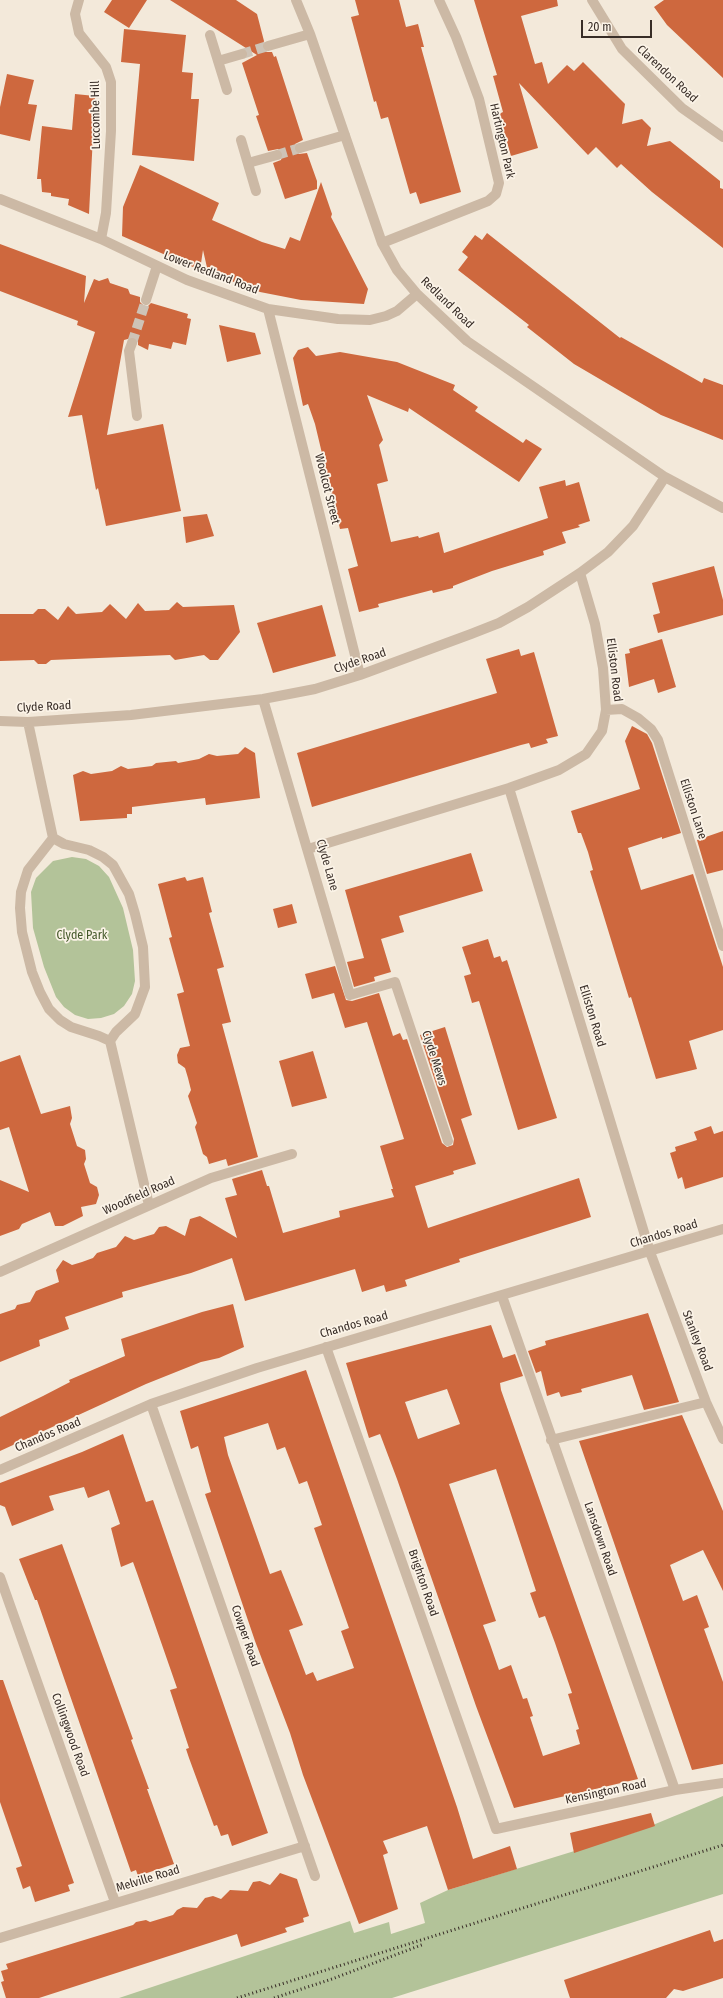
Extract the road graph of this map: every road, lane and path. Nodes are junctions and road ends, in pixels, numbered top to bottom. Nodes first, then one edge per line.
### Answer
1 (79, 0) edge
2 (296, 0) edge
3 (439, 0) edge
4 (592, 0) edge
5 (310, 34) junction
6 (210, 35) dead end
7 (268, 46) tunnel mouth
8 (242, 54) tunnel mouth
9 (218, 61) junction
10 (227, 90) dead end
11 (345, 135) junction
12 (723, 137) edge
13 (241, 140) dead end
14 (300, 148) tunnel mouth
15 (277, 155) tunnel mouth
16 (248, 163) junction
17 (256, 191) dead end
18 (0, 199) edge
19 (101, 239) junction
20 (382, 243) junction
21 (157, 266) junction
22 (417, 294) junction
23 (146, 300) tunnel mouth
24 (268, 309) junction
25 (132, 343) tunnel mouth
26 (137, 416) dead end
27 (665, 477) junction
28 (723, 508) edge
29 (580, 573) junction
30 (360, 675) junction
31 (263, 699) junction
32 (606, 710) junction
33 (0, 722) edge
34 (28, 722) junction
35 (509, 788) junction
36 (53, 838) junction
37 (308, 849) junction
38 (723, 946) edge
39 (395, 982) joint
40 (110, 1041) junction
41 (448, 1142) dead end
42 (292, 1154) dead end
43 (150, 1205) junction
44 (723, 1229) edge
45 (650, 1252) junction
46 (0, 1272) edge
47 (502, 1296) junction
48 (326, 1346) junction
49 (706, 1402) junction
50 (150, 1404) junction
51 (723, 1439) edge
52 (551, 1440) junction
53 (0, 1470) edge
54 (0, 1577) edge
55 (723, 1783) edge
56 (674, 1790) junction
57 (496, 1829) joint
58 (305, 1846) junction
59 (315, 1876) dead end
60 (115, 1902) junction
61 (0, 1938) edge

1 - 19 street, Luccombe Hill
2 - 5 street, Redland Road
3 - 20 street, Hartington Park
4 - 12 street, Clarendon Road
5 - 7 street
5 - 11 street, Redland Road
6 - 9 street
8 - 9 street
9 - 10 street
11 - 14 street
11 - 20 street, Redland Road
13 - 16 street
15 - 16 street
16 - 17 street
18 - 19 street, Lower Redland Road
19 - 21 street, Lower Redland Road
20 - 22 street, Redland Road
21 - 23 street
21 - 24 street, Lower Redland Road
22 - 24 street, Lower Redland Road
22 - 27 street, Redland Road
24 - 30 street, Woolcot Street
25 - 26 street
27 - 28 street, Redland Road
27 - 29 street, Clyde Road
29 - 30 street, Clyde Road
29 - 32 street, Elliston Road
30 - 31 street, Clyde Road
31 - 34 street, Clyde Road
31 - 37 street, Clyde Lane
32 - 35 street, Elliston Road
32 - 38 street, Elliston Lane
33 - 34 street, Clyde Road
34 - 36 street
35 - 37 street, Elliston Road
35 - 45 street, Elliston Road
36 - 40 street
36 - 40 street
37 - 39 street, Clyde Lane
39 - 41 street, Clyde Mews
40 - 43 street
42 - 43 street, Woodfield Road
43 - 46 street, Woodfield Road
44 - 45 street, Chandos Road
45 - 47 street, Chandos Road
45 - 49 street, Stanley Road
47 - 48 street, Chandos Road
47 - 52 street, Lansdown Road
48 - 50 street, Chandos Road
48 - 57 street, Brighton Road
49 - 51 street, Stanley Road
49 - 52 street
50 - 53 street, Chandos Road
50 - 58 street, Cowper Road
52 - 56 street, Lansdown Road
54 - 60 street, Collingwood Road
55 - 56 street, Kensington Road
56 - 57 street, Kensington Road
58 - 59 street, Cowper Road
58 - 60 street, Melville Road
60 - 61 street, Melville Road

